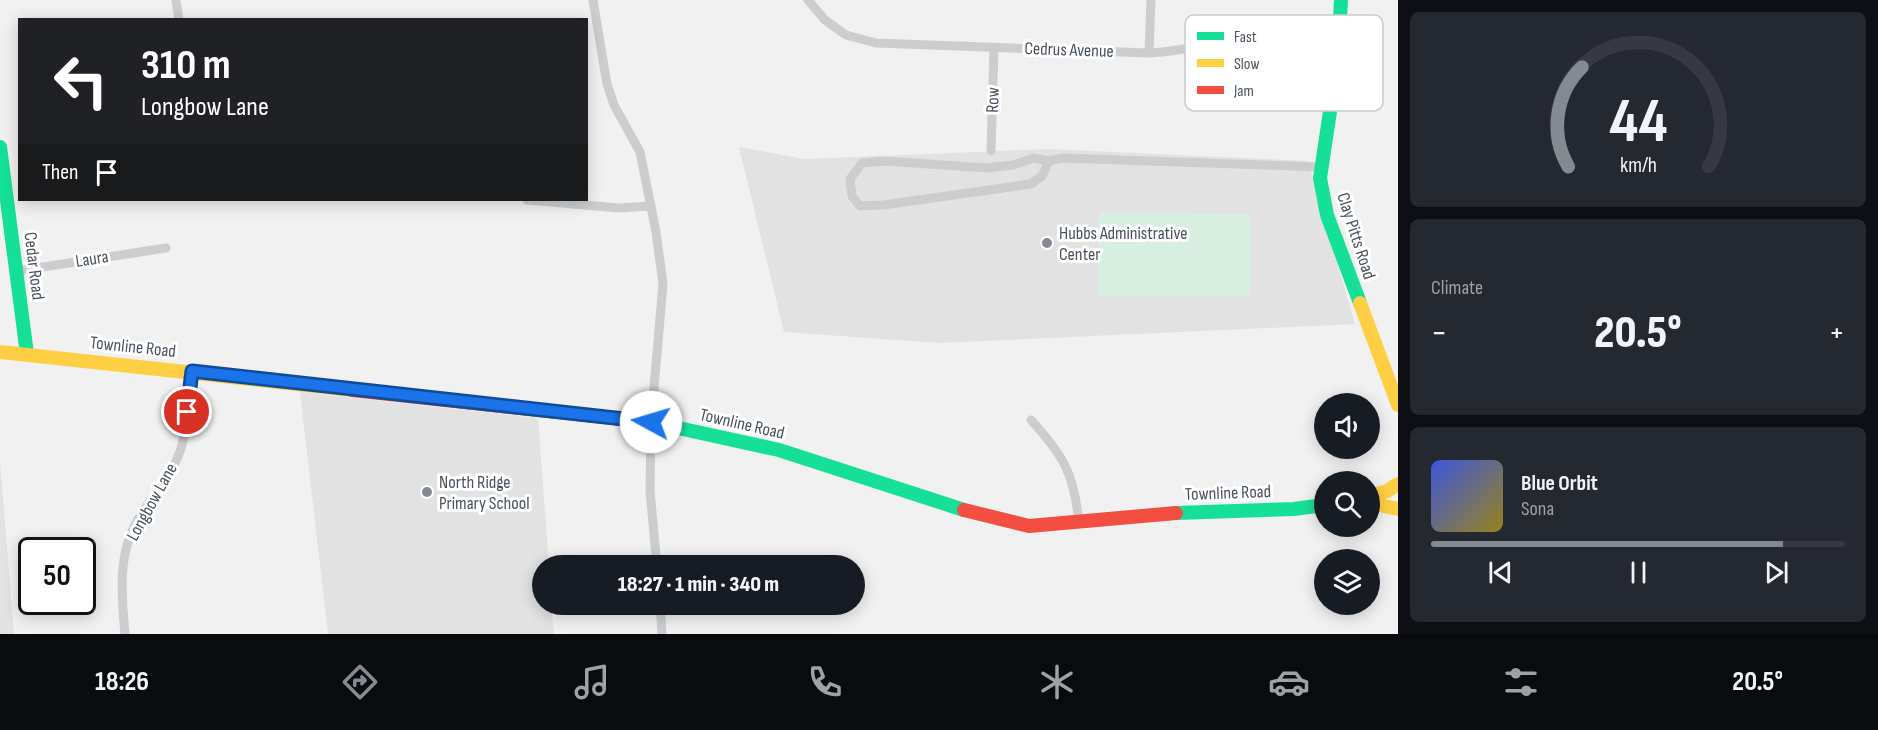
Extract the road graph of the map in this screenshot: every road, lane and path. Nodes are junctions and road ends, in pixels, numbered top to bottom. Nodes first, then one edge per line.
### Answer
1 (176, 0) edge
2 (593, 0) edge
3 (808, 0) edge
4 (1151, 0) edge
5 (1341, 0) edge
6 (1340, 15) edge
7 (179, 18) edge
8 (994, 48) junction
9 (1185, 48) edge
10 (1149, 53) junction
11 (1330, 111) edge
12 (0, 147) edge
13 (991, 151) dead end
14 (1049, 161) junction
15 (1322, 167) junction
16 (538, 201) edge
17 (651, 207) junction
18 (166, 248) dead end
19 (17, 271) junction
20 (0, 352) edge
21 (27, 354) junction
22 (192, 371) junction
23 (1398, 405) edge
24 (1031, 420) dead end
25 (651, 422) junction
26 (1398, 484) edge
27 (1380, 493) edge
28 (1380, 505) edge
29 (1314, 506) edge
30 (1398, 509) edge
31 (1079, 523) junction
32 (656, 555) edge
33 (661, 615) edge
34 (125, 634) edge
35 (662, 634) edge

1 - 7 street
2 - 17 street
3 - 8 street, Cedrus Avenue
4 - 10 street
5 - 6 main road, Clay Pitts Road
8 - 10 street, Cedrus Avenue
8 - 13 street, Row
9 - 10 street, Cedrus Avenue
11 - 15 main road, Clay Pitts Road
12 - 19 main road, Cedar Road
14 - 14 street
14 - 15 street
15 - 23 main road, Clay Pitts Road
16 - 17 street
17 - 25 street
18 - 19 street, Laura
19 - 21 main road, Cedar Road
20 - 21 main road, Townline Road
21 - 22 main road, Townline Road
22 - 25 main road, Townline Road
22 - 34 street, Longbow Lane
24 - 31 street
25 - 31 main road, Townline Road
25 - 32 street
26 - 27 main road
28 - 30 main road
29 - 31 main road, Townline Road
33 - 35 street

